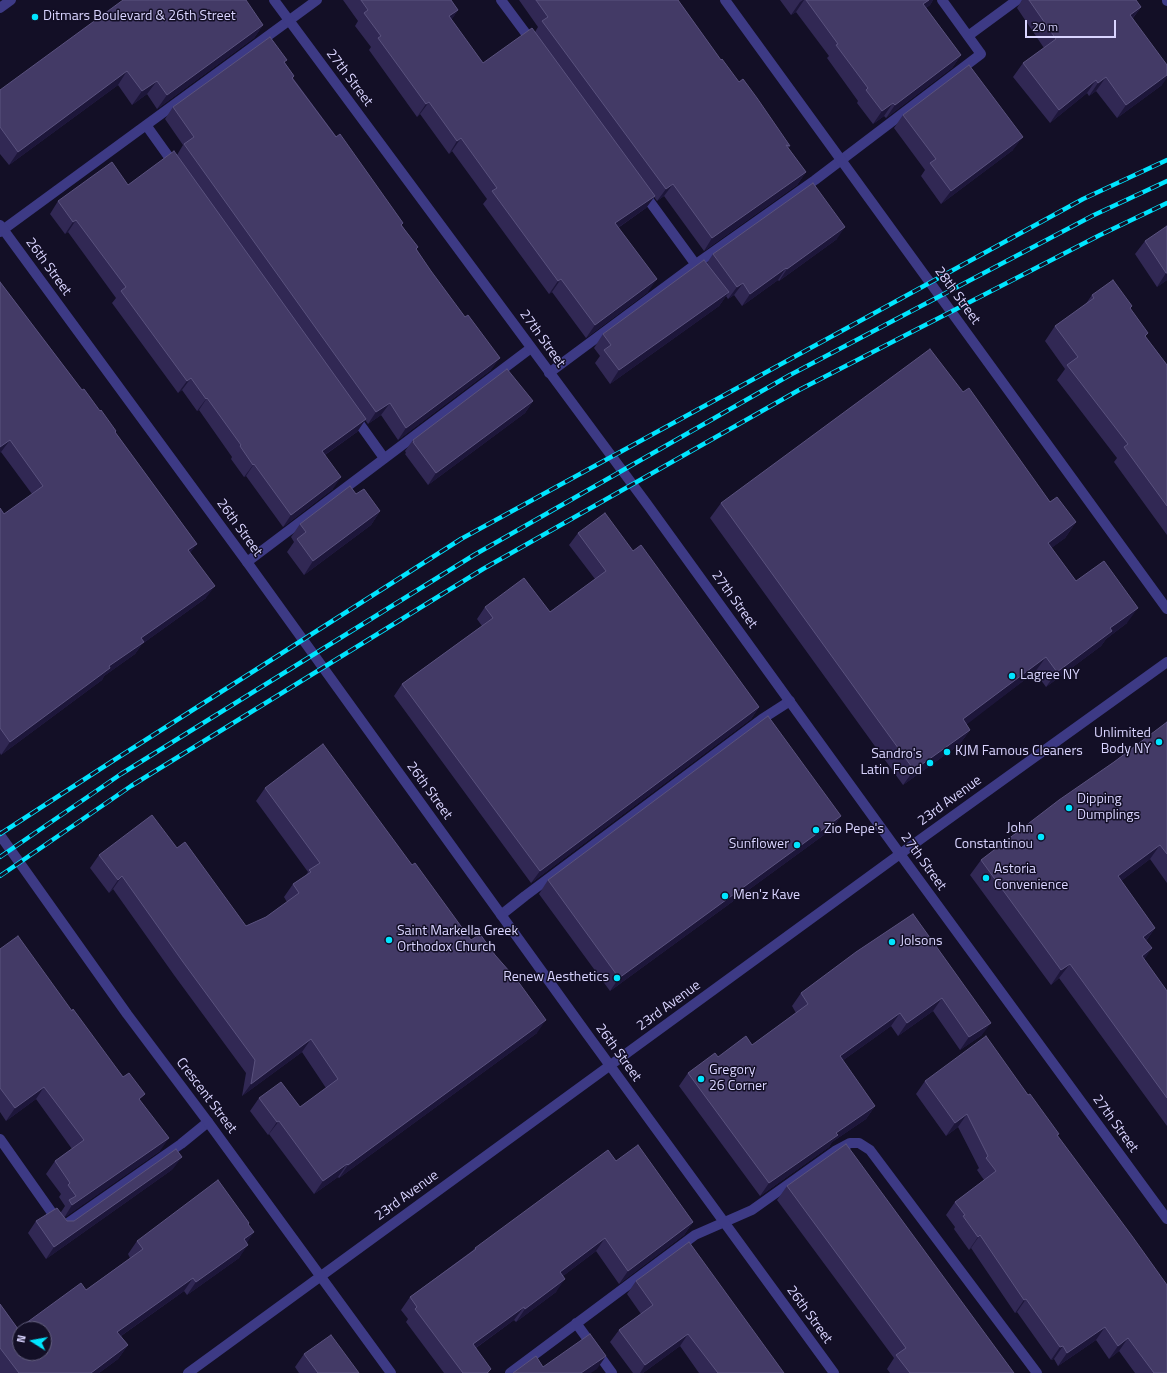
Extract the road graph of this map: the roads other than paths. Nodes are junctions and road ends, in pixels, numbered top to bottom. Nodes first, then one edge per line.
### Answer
1 (11, 0) edge
2 (274, 0) edge
3 (317, 0) edge
4 (501, 0) edge
5 (725, 0) edge
6 (942, 0) edge
7 (1017, 0) edge
8 (0, 8) edge
9 (288, 21) junction
10 (968, 36) junction
11 (538, 50) edge
12 (146, 125) junction
13 (840, 160) junction
14 (182, 176) edge
15 (635, 182) edge
16 (1, 229) edge
17 (696, 264) junction
18 (705, 276) edge
19 (531, 348) junction
20 (549, 373) junction
21 (347, 407) edge
22 (384, 458) junction
23 (247, 562) junction
24 (1167, 609) edge
25 (1167, 662) edge
26 (790, 701) junction
27 (0, 835) edge
28 (900, 854) junction
29 (501, 915) junction
30 (610, 1066) junction
31 (208, 1122) junction
32 (0, 1139) edge
33 (1167, 1219) edge
34 (724, 1223) junction
35 (320, 1276) junction
36 (576, 1324) junction
37 (188, 1373) edge
38 (391, 1373) edge
39 (510, 1373) edge
40 (612, 1373) edge
41 (834, 1373) edge
42 (1037, 1373) edge

1 - 8 street
2 - 9 street, 27th Street
3 - 9 street
4 - 11 street
5 - 13 street, 28th Street
6 - 10 street
7 - 10 street
9 - 12 street
9 - 19 street, 27th Street
10 - 13 street
12 - 14 street
12 - 16 street
13 - 17 street
13 - 24 street, 28th Street
15 - 17 street
16 - 23 street, 26th Street
17 - 18 street
17 - 20 street
19 - 20 street, 27th Street
19 - 22 street
20 - 26 street, 27th Street
21 - 22 street
22 - 23 street
23 - 29 street, 26th Street
25 - 28 street, 23rd Avenue
26 - 28 street, 27th Street
26 - 29 street
27 - 31 street, Crescent Street
28 - 30 street, 23rd Avenue
28 - 33 street, 27th Street
29 - 30 street, 26th Street
30 - 34 street, 26th Street
30 - 35 street, 23rd Avenue
31 - 32 street
31 - 35 street, Crescent Street
34 - 36 street
34 - 41 street, 26th Street
34 - 42 street
35 - 37 street, 23rd Avenue
35 - 38 street, Crescent Street
36 - 39 street
36 - 40 street

